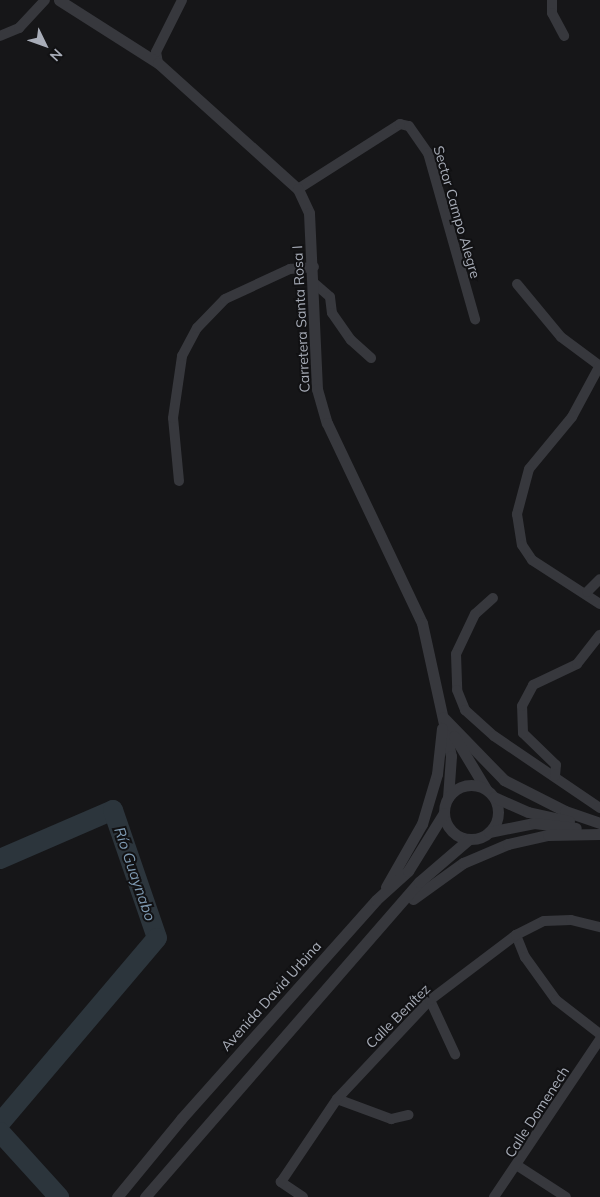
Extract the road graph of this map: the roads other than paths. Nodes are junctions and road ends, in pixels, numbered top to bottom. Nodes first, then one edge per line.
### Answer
1 (45, 0) edge
2 (59, 0) edge
3 (182, 0) edge
4 (552, 0) edge
5 (0, 36) edge
6 (564, 36) dead end
7 (158, 63) junction
8 (298, 189) junction
9 (314, 267) junction
10 (314, 283) junction
11 (517, 284) dead end
12 (475, 319) dead end
13 (371, 358) dead end
14 (600, 365) edge
15 (179, 481) dead end
16 (600, 579) edge
17 (587, 592) junction
18 (493, 598) dead end
19 (600, 604) edge
20 (600, 635) edge
21 (442, 715) junction
22 (555, 776) junction
23 (490, 793) junction
24 (448, 798) junction
25 (600, 808) edge
26 (444, 813) junction
27 (600, 822) edge
28 (600, 831) edge
29 (489, 832) junction
30 (469, 839) junction
31 (376, 900) junction
32 (394, 914) junction
33 (600, 927) edge
34 (516, 935) junction
35 (430, 1000) junction
36 (600, 1034) edge
37 (600, 1039) edge
38 (455, 1054) dead end
39 (337, 1099) junction
40 (409, 1116) dead end
41 (518, 1166) junction
42 (117, 1197) edge
43 (145, 1197) edge
44 (303, 1197) edge
45 (494, 1197) edge
46 (566, 1197) edge

1 - 5 street
2 - 7 street, Carretera Santa Rosa I
3 - 7 street
4 - 6 street
7 - 8 street, Carretera Santa Rosa I
8 - 9 street, Carretera Santa Rosa I
8 - 12 street, Sector Campo Alegre
9 - 10 street, Carretera Santa Rosa I
9 - 15 street
10 - 13 street
10 - 21 street, Carretera Santa Rosa I
11 - 14 street
14 - 17 street
16 - 17 street
17 - 19 street
18 - 22 street
20 - 22 street
21 - 23 street
21 - 24 street, Carretera Santa Rosa I
21 - 27 street
21 - 31 street
22 - 25 street
23 - 24 street
23 - 28 street
23 - 29 street
24 - 26 street
26 - 30 street
26 - 31 street, Avenida David Urbina
28 - 29 street
28 - 32 street
29 - 30 street
30 - 32 street
31 - 42 street, Avenida David Urbina
32 - 43 street
33 - 34 street, Calle Benítez
34 - 35 street, Calle Benítez
34 - 36 street
35 - 38 street
35 - 39 street, Calle Benítez
37 - 41 street, Calle Domenech
39 - 40 street
39 - 44 street, Calle Benítez
41 - 45 street, Calle Domenech
41 - 46 street

